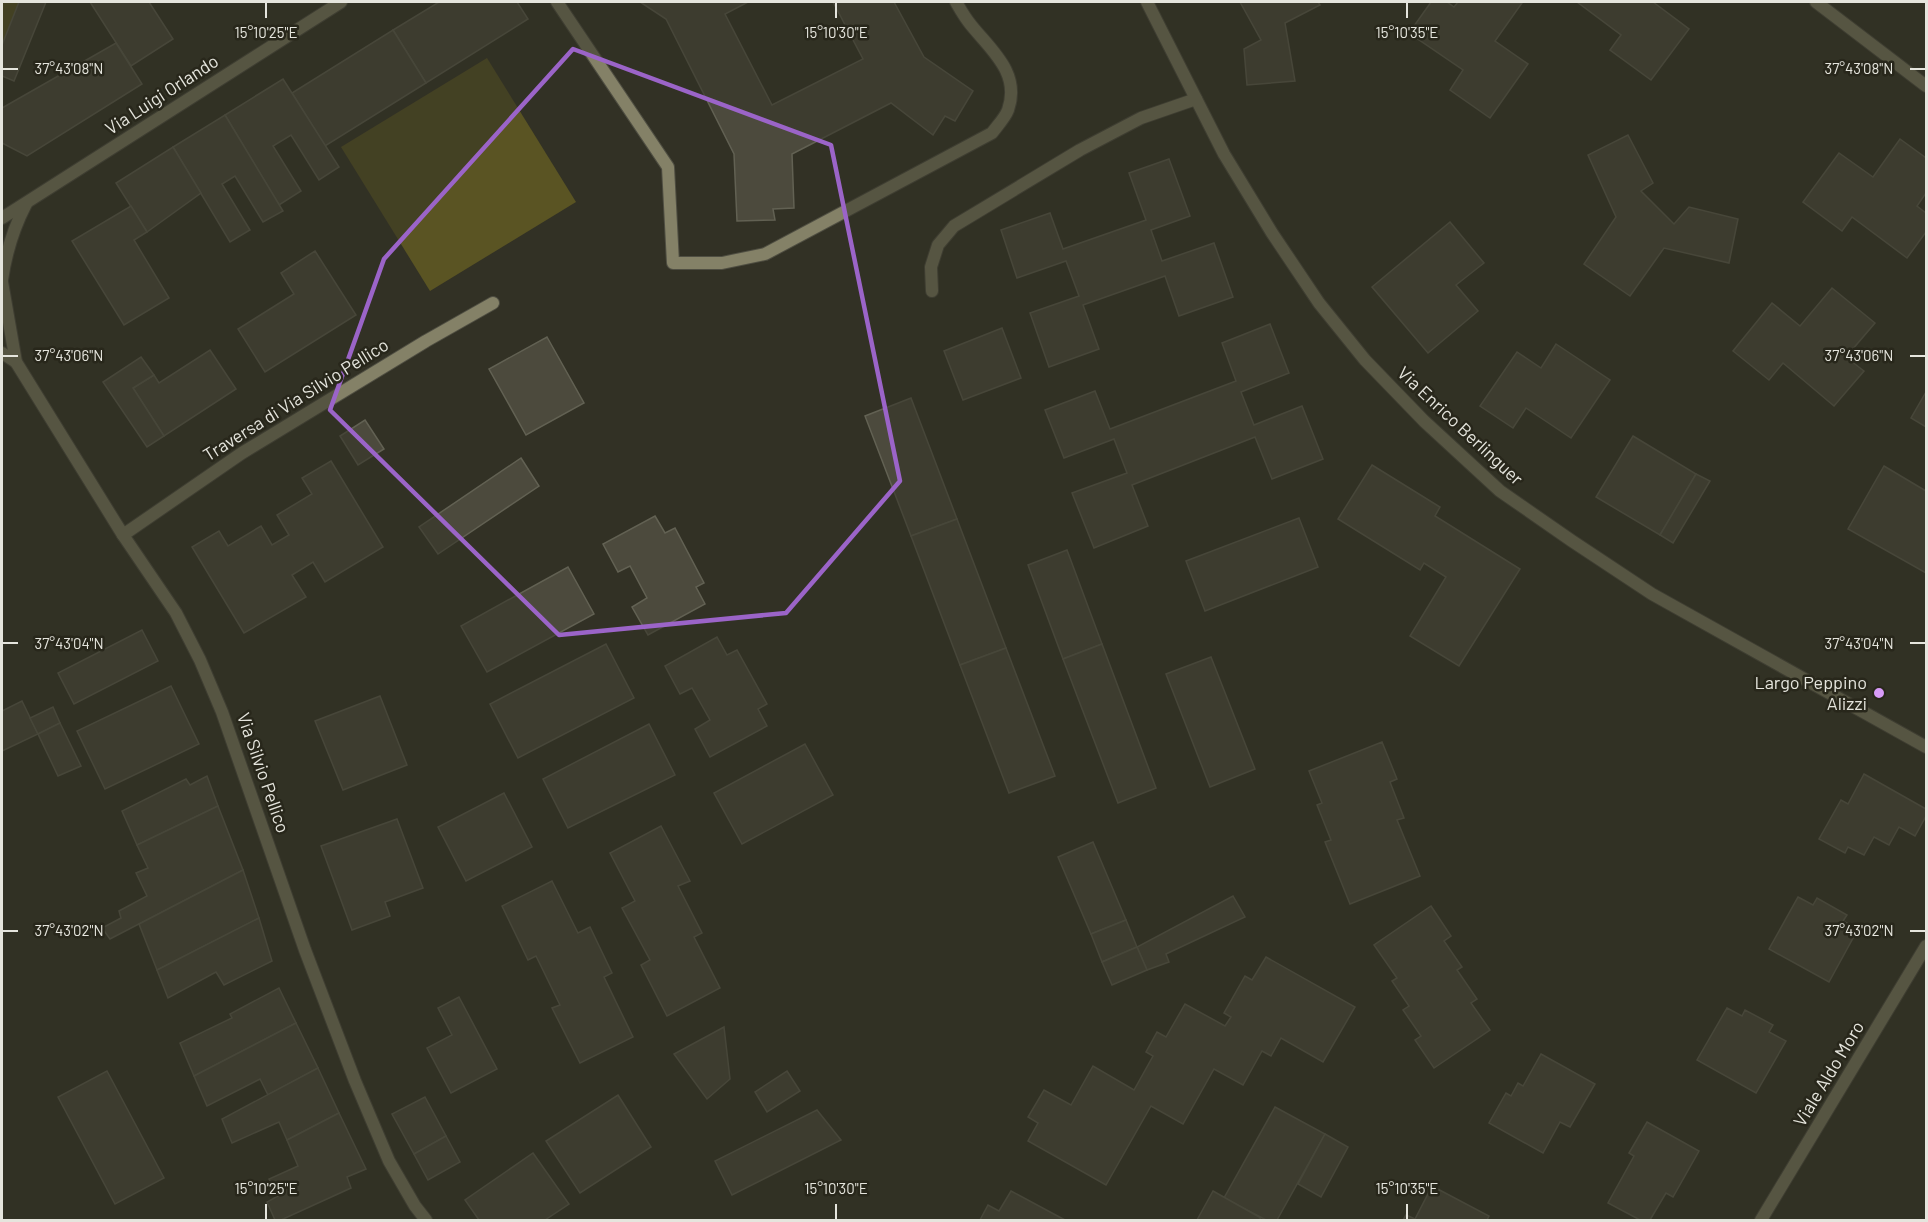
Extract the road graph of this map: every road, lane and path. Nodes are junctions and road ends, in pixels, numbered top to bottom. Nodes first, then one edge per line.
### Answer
1 (341, 2) edge
2 (557, 2) edge
3 (956, 2) edge
4 (1147, 2) edge
5 (1816, 2) edge
6 (1926, 86) edge
7 (1196, 99) junction
8 (27, 202) junction
9 (2, 218) edge
10 (2, 281) edge
11 (932, 291) dead end
12 (492, 303) dead end
13 (2, 316) edge
14 (11, 333) junction
15 (2, 353) edge
16 (16, 362) junction
17 (123, 535) junction
18 (1926, 747) edge
19 (1926, 946) edge
20 (426, 1221) edge
21 (1761, 1221) edge

1 - 8 street, Via Luigi Orlando
2 - 3 street
4 - 7 street, Via Enrico Berlinguer
5 - 6 street
7 - 11 street
7 - 18 street, Via Enrico Berlinguer
8 - 9 street, Via Luigi Orlando
8 - 10 street
10 - 14 street
12 - 17 street, Traversa di Via Silvio Pellico
13 - 14 street
14 - 16 street
15 - 16 street
16 - 17 street, Via Silvio Pellico
17 - 20 street, Via Silvio Pellico
19 - 21 street, Viale Aldo Moro

